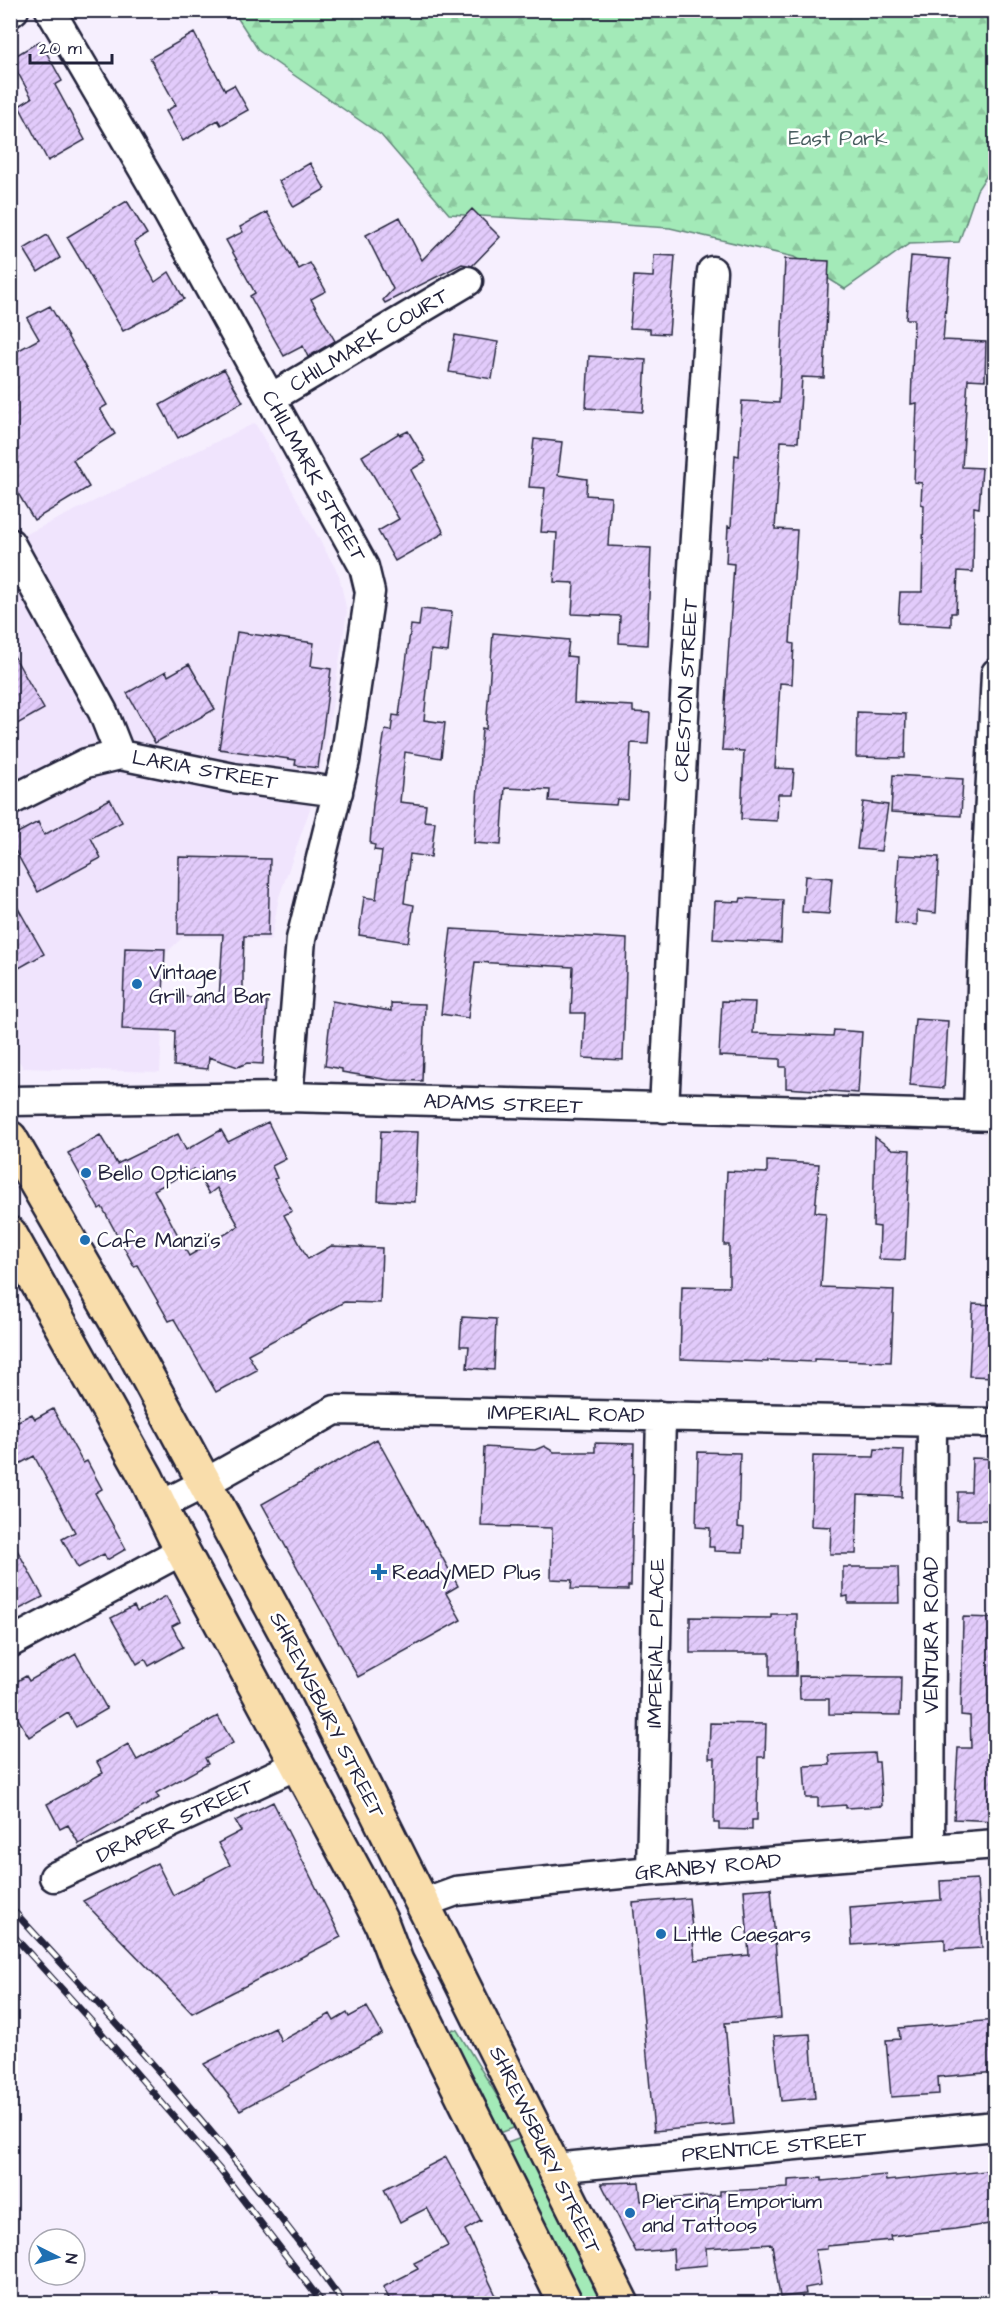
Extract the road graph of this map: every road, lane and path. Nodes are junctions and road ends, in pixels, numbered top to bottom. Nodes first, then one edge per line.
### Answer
1 (50, 10) edge
2 (712, 271) dead end
3 (468, 281) dead end
4 (271, 398) junction
5 (10, 543) edge
6 (996, 673) edge
7 (120, 755) junction
8 (338, 792) junction
9 (10, 801) edge
10 (288, 1098) junction
11 (10, 1101) edge
12 (664, 1108) junction
13 (987, 1116) edge
14 (10, 1138) edge
15 (10, 1234) edge
16 (661, 1416) junction
17 (932, 1421) junction
18 (996, 1423) edge
19 (205, 1484) junction
20 (160, 1506) junction
21 (183, 1550) junction
22 (10, 1643) edge
23 (297, 1765) junction
24 (996, 1844) edge
25 (930, 1849) junction
26 (651, 1871) junction
27 (54, 1877) dead end
28 (423, 1903) junction
29 (996, 2126) edge
30 (553, 2168) junction
31 (566, 2304) edge
32 (622, 2304) edge

1 - 4 street, CHILMARK STREET
2 - 12 street, CRESTON STREET
3 - 4 street, CHILMARK COURT
4 - 8 street, CHILMARK STREET
5 - 7 street
6 - 13 street
7 - 8 street, LARIA STREET
7 - 9 street, LARIA STREET
8 - 10 street, CHILMARK STREET
10 - 11 street, ADAMS STREET
10 - 12 street, ADAMS STREET
12 - 13 street, ADAMS STREET
14 - 19 main road, SHREWSBURY STREET
15 - 20 main road
16 - 17 street, IMPERIAL ROAD
16 - 19 street, IMPERIAL ROAD
16 - 26 street, IMPERIAL PLACE
17 - 18 street, IMPERIAL ROAD
17 - 25 street, VENTURA ROAD
19 - 20 street, IMPERIAL ROAD
19 - 28 main road, SHREWSBURY STREET
20 - 21 main road
21 - 22 street
21 - 23 main road
23 - 27 street, DRAPER STREET
23 - 31 main road
24 - 25 street, GRANBY ROAD
25 - 26 street, GRANBY ROAD
26 - 28 street, GRANBY ROAD
28 - 30 main road, SHREWSBURY STREET
29 - 30 street, PRENTICE STREET
30 - 32 main road, SHREWSBURY STREET

